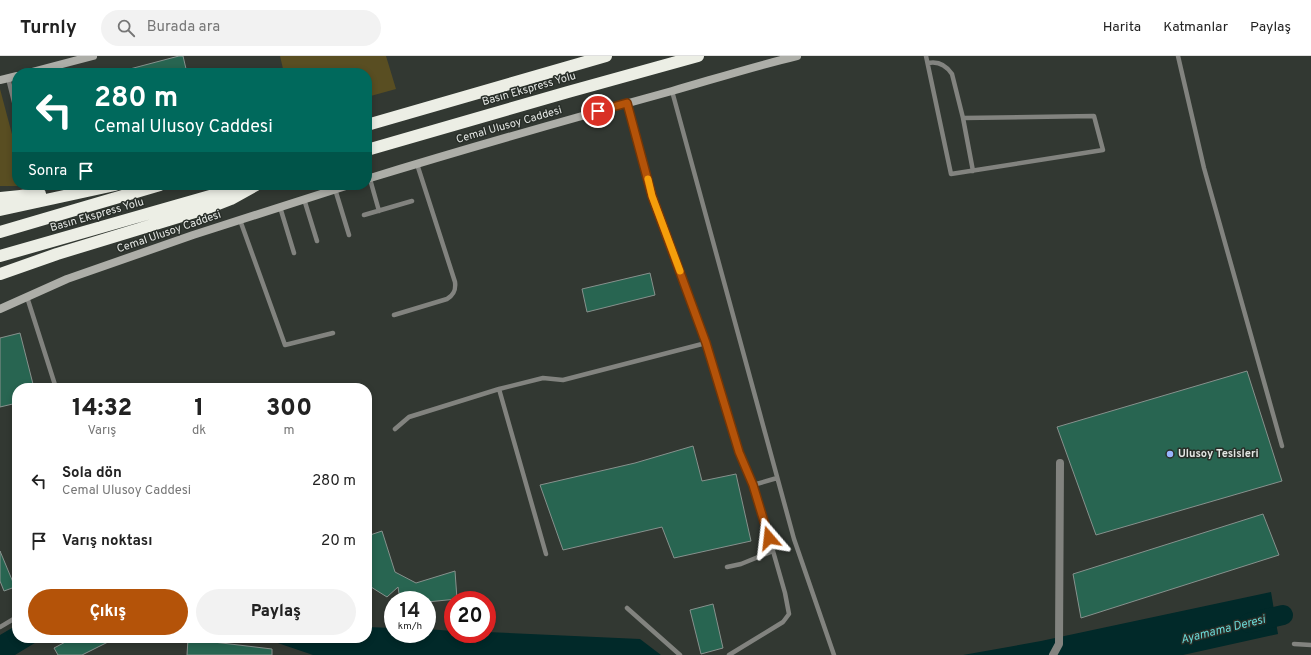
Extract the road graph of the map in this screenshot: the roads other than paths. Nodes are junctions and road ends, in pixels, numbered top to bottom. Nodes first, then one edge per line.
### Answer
1 (93, 56) edge
2 (606, 56) edge
3 (698, 56) edge
4 (797, 56) edge
5 (926, 56) edge
6 (1178, 56) edge
7 (928, 63) junction
8 (47, 68) edge
9 (3, 79) edge
10 (672, 91) junction
11 (12, 102) edge
12 (627, 103) junction
13 (963, 118) junction
14 (372, 124) edge
15 (372, 149) edge
16 (417, 164) junction
17 (973, 171) junction
18 (372, 178) edge
19 (71, 190) edge
20 (92, 190) edge
21 (143, 190) edge
22 (230, 190) edge
23 (247, 190) edge
24 (332, 190) edge
25 (335, 190) edge
26 (372, 190) edge
27 (0, 198) edge
28 (304, 199) junction
29 (412, 201) dead end
30 (280, 207) junction
31 (0, 210) edge
32 (379, 211) junction
33 (364, 215) dead end
34 (240, 220) junction
35 (0, 232) edge
36 (349, 235) dead end
37 (317, 241) dead end
38 (294, 254) dead end
39 (0, 256) edge
40 (0, 275) edge
41 (27, 297) junction
42 (0, 309) edge
43 (394, 315) dead end
44 (333, 333) dead end
45 (706, 343) junction
46 (54, 383) edge
47 (499, 389) junction
48 (395, 429) dead end
49 (1282, 446) dead end
50 (1060, 462) dead end
51 (777, 478) junction
52 (753, 485) junction
53 (773, 551) junction
54 (546, 554) dead end
55 (727, 567) dead end
56 (627, 608) dead end
57 (12, 620) edge
58 (0, 627) edge
59 (1294, 644) dead end
60 (1311, 645) edge
61 (680, 655) edge
62 (729, 655) edge
63 (834, 655) edge
64 (1053, 655) edge

1 - 8 main road
2 - 14 highway, Basın Ekspress Yolu
3 - 15 highway, Basın Ekspress Yolu
4 - 10 main road, Cemal Ulusoy Caddesi
5 - 7 lane
6 - 49 lane
7 - 13 lane
7 - 17 lane
9 - 11 lane
10 - 12 main road, Cemal Ulusoy Caddesi
10 - 51 lane
12 - 16 main road, Cemal Ulusoy Caddesi
12 - 45 lane
13 - 17 lane
13 - 17 lane
16 - 18 main road, Cemal Ulusoy Caddesi
16 - 43 lane
19 - 27 highway
20 - 31 highway
21 - 35 highway, Basın Ekspress Yolu
22 - 39 highway, Basın Ekspress Yolu
23 - 40 highway
24 - 28 main road, Cemal Ulusoy Caddesi
25 - 36 lane
26 - 32 lane
28 - 30 main road, Cemal Ulusoy Caddesi
28 - 37 lane
29 - 32 lane
30 - 34 main road, Cemal Ulusoy Caddesi
30 - 38 lane
32 - 33 lane
34 - 41 main road, Cemal Ulusoy Caddesi
34 - 44 lane
41 - 42 main road, Cemal Ulusoy Caddesi
41 - 46 lane
45 - 47 lane
45 - 52 lane
47 - 48 lane
47 - 54 lane
50 - 64 street
51 - 52 lane
51 - 63 lane
52 - 53 lane
53 - 55 lane
53 - 62 lane
56 - 61 lane
57 - 58 lane
59 - 60 lane

